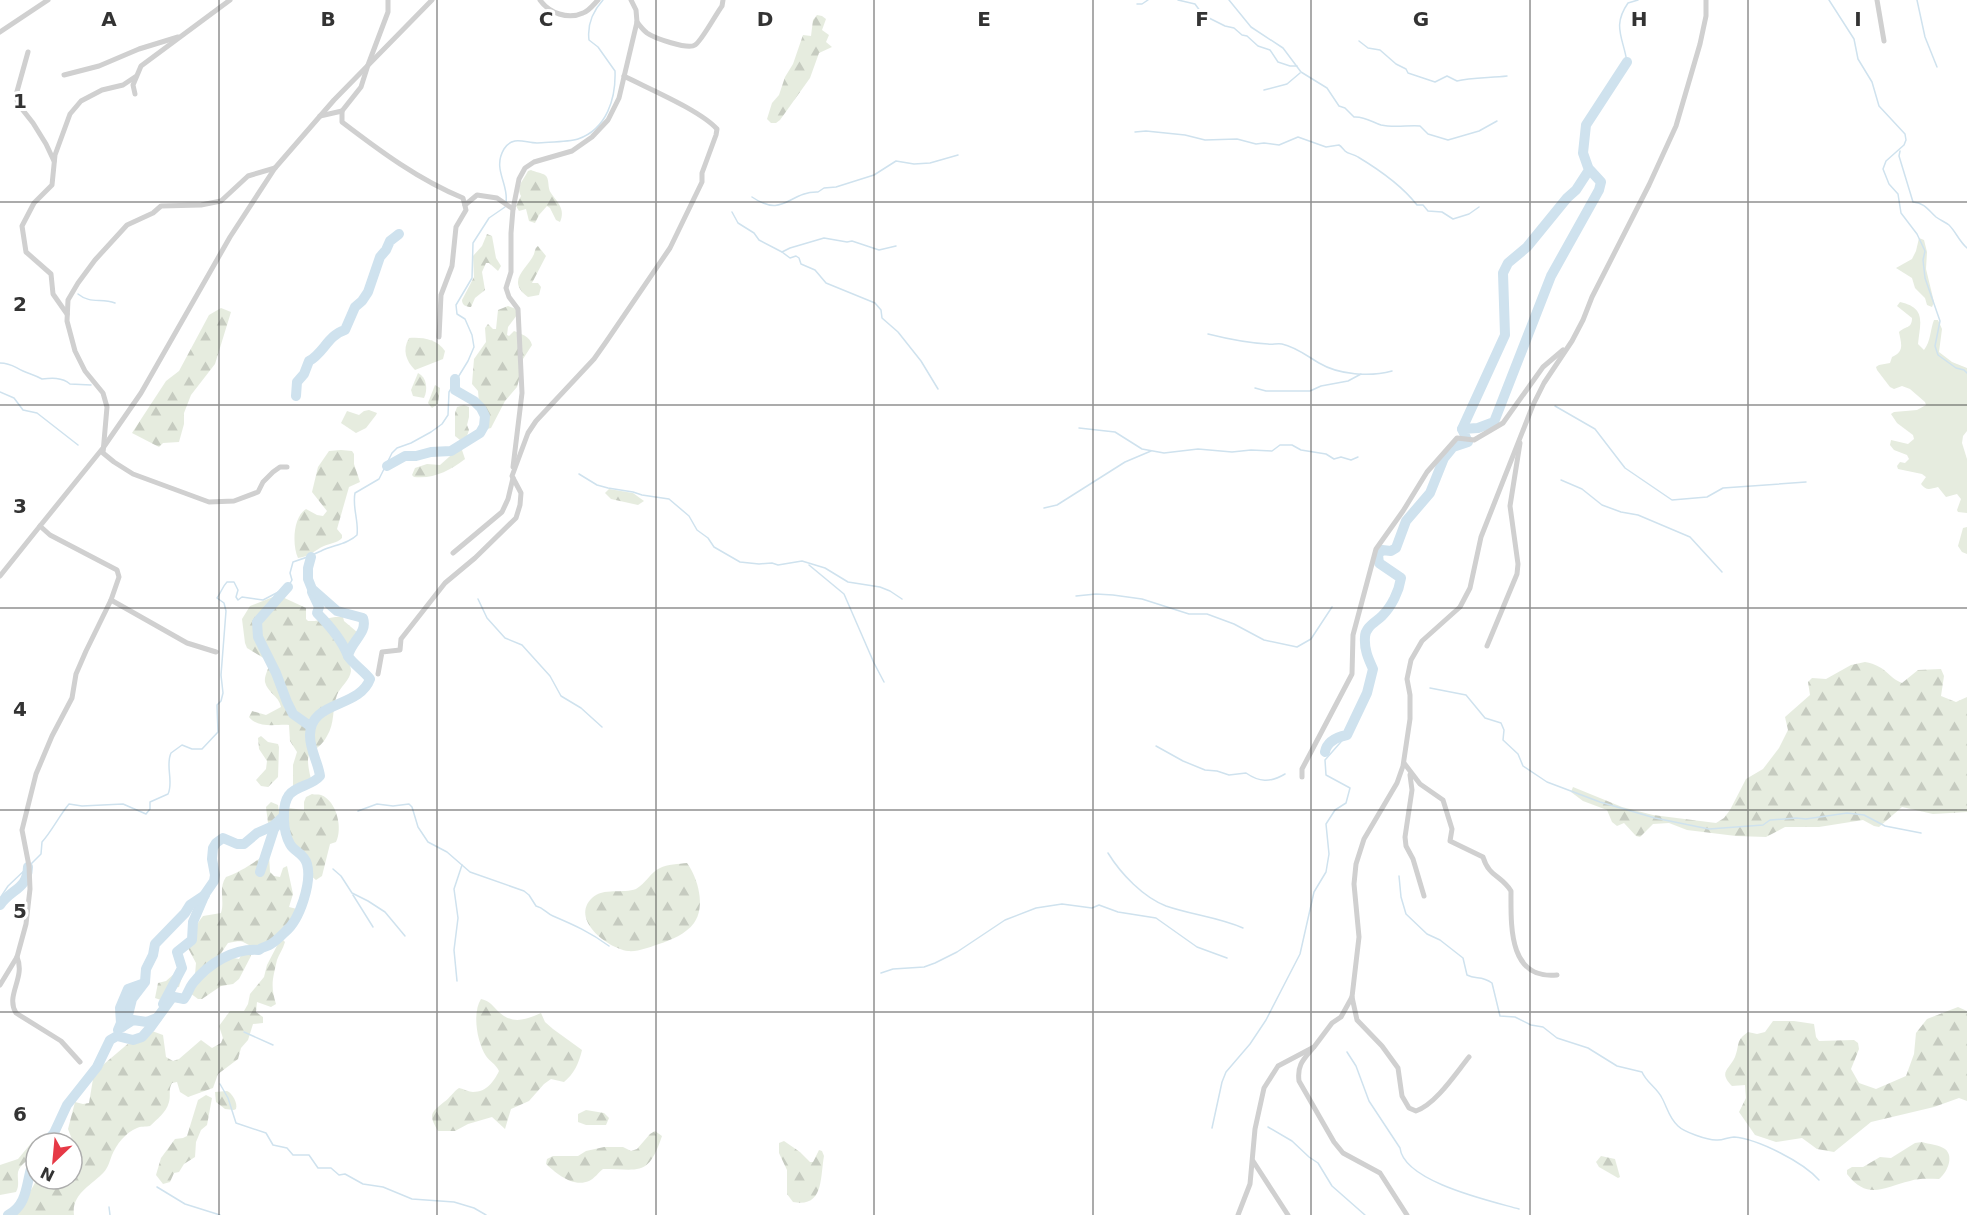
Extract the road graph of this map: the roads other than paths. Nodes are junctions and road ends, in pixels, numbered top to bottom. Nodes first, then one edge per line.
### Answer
1 (48, 0) edge
2 (230, 0) edge
3 (432, 0) edge
4 (540, 0) edge
5 (598, 0) edge
6 (631, 0) edge
7 (723, 0) edge
8 (1706, 0) edge
9 (1877, 0) edge
10 (387, 1) edge
11 (637, 22) junction
12 (0, 32) edge
13 (182, 35) junction
14 (1884, 41) dead end
15 (28, 52) dead end
16 (368, 65) junction
17 (64, 75) dead end
18 (624, 76) junction
19 (135, 77) junction
20 (135, 94) dead end
21 (342, 111) junction
22 (320, 116) junction
23 (55, 162) junction
24 (275, 168) junction
25 (465, 205) junction
26 (513, 209) junction
27 (67, 314) junction
28 (439, 337) dead end
29 (1570, 342) junction
30 (1522, 432) junction
31 (103, 448) junction
32 (287, 467) dead end
33 (512, 477) junction
34 (40, 526) junction
35 (453, 553) dead end
36 (0, 576) edge
37 (111, 600) junction
38 (1487, 646) dead end
39 (216, 652) dead end
40 (378, 674) dead end
41 (1404, 761) junction
42 (1410, 774) junction
43 (1302, 777) dead end
44 (1424, 896) dead end
45 (17, 957) junction
46 (1557, 975) dead end
47 (0, 985) edge
48 (1352, 997) junction
49 (1314, 1047) junction
50 (1469, 1057) dead end
51 (80, 1062) dead end
52 (1253, 1161) junction
53 (1240, 1215) edge
54 (1288, 1215) edge
55 (1407, 1215) edge

1 - 12 street
2 - 13 street
3 - 16 street
4 - 5 street
6 - 11 street
7 - 11 street
8 - 29 street
9 - 14 street
10 - 16 street
11 - 18 street
13 - 17 street
13 - 19 street
15 - 23 street
16 - 21 street
16 - 22 street
18 - 26 street
18 - 33 street
19 - 20 street
19 - 23 street
21 - 22 street
21 - 25 street
22 - 24 street
23 - 27 street
24 - 27 street
24 - 31 street
25 - 26 street
25 - 28 street
26 - 33 street
27 - 31 street
29 - 30 street
29 - 43 street
30 - 38 street
30 - 41 street
31 - 32 street
31 - 34 street
33 - 35 street
33 - 40 street
34 - 36 street
34 - 37 street
37 - 39 street
37 - 45 street
41 - 42 street
41 - 48 street
42 - 44 street
42 - 46 street
45 - 47 street
45 - 51 street
48 - 49 street
48 - 50 street
49 - 52 street
49 - 55 street
52 - 53 street
52 - 54 street

